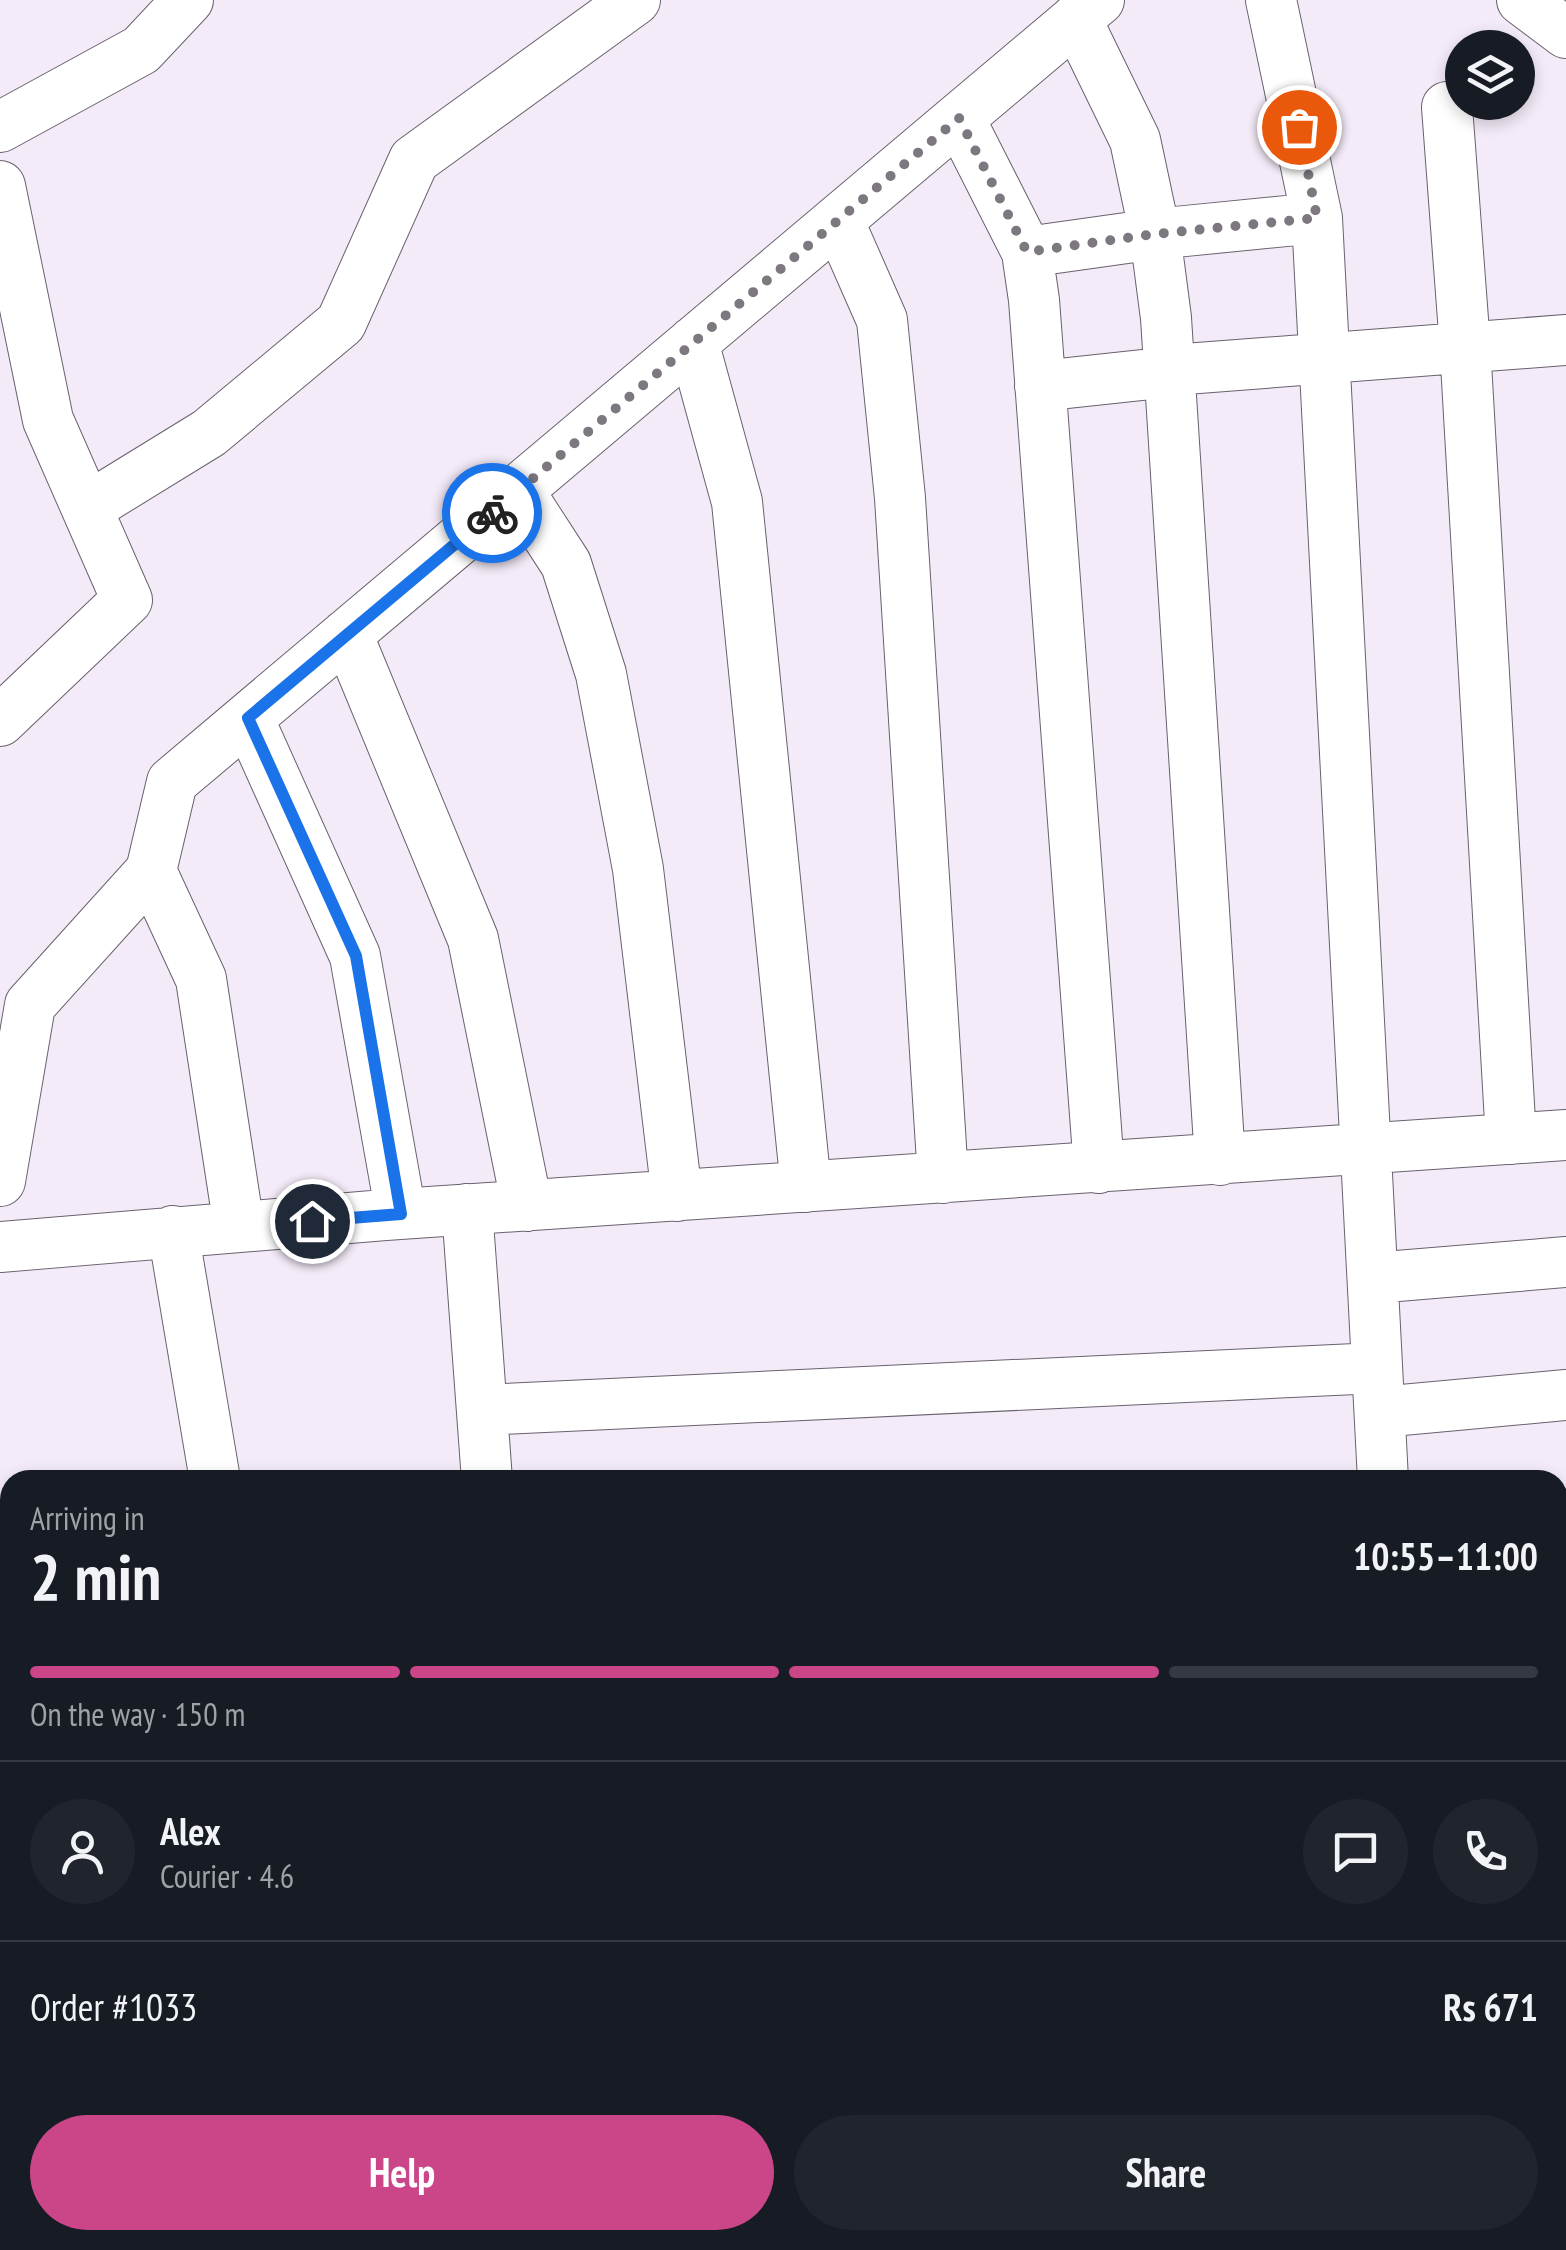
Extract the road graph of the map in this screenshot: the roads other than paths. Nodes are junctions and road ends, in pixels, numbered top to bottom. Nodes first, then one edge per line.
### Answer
1 (188, 0) edge
2 (635, 0) edge
3 (1271, 0) edge
4 (1522, 0) edge
5 (1088, 10) edge
6 (1566, 34) edge
7 (959, 118) junction
8 (1448, 120) edge
9 (0, 127) edge
10 (0, 186) edge
11 (1317, 218) junction
12 (838, 220) junction
13 (1155, 234) junction
14 (1027, 252) junction
15 (1566, 340) edge
16 (694, 342) junction
17 (1465, 346) junction
18 (1323, 357) junction
19 (1170, 372) junction
20 (1040, 386) junction
21 (518, 490) junction
22 (87, 508) junction
23 (347, 634) junction
24 (248, 718) junction
25 (0, 721) edge
26 (150, 871) junction
27 (1566, 1135) edge
28 (1510, 1139) junction
29 (1367, 1150) junction
30 (1220, 1160) junction
31 (1099, 1168) junction
32 (943, 1178) junction
33 (0, 1181) edge
34 (806, 1187) junction
35 (676, 1196) junction
36 (527, 1206) junction
37 (467, 1209) junction
38 (401, 1214) junction
39 (239, 1227) junction
40 (173, 1231) junction
41 (0, 1247) edge
42 (1566, 1262) edge
43 (1373, 1278) junction
44 (1378, 1390) junction
45 (1566, 1395) edge
46 (482, 1410) junction
47 (213, 1470) edge
48 (487, 1470) edge
49 (1382, 1470) edge

1 - 9 street
2 - 22 street
3 - 11 street
4 - 6 street
5 - 7 street
5 - 13 street
7 - 12 street
7 - 14 street
8 - 17 street
10 - 22 street
11 - 13 street
11 - 18 street
12 - 16 street
12 - 32 street
13 - 14 street
13 - 19 street
14 - 20 street
15 - 17 street
16 - 21 street
16 - 34 street
17 - 18 street
17 - 28 street
18 - 19 street
18 - 29 street
19 - 20 street
19 - 30 street
20 - 31 street
21 - 23 street
21 - 35 street
22 - 25 street
23 - 24 street
23 - 36 street
24 - 26 street
24 - 38 street
26 - 33 street
26 - 39 street
27 - 28 street
28 - 29 street
29 - 30 street
29 - 43 street
30 - 31 street
31 - 32 street
32 - 34 street
34 - 35 street
35 - 36 street
36 - 37 street
37 - 38 street
37 - 46 street
38 - 39 street
39 - 40 street
40 - 41 street
40 - 47 street
42 - 43 street
43 - 44 street
44 - 45 street
44 - 46 street
44 - 49 street
46 - 48 street

